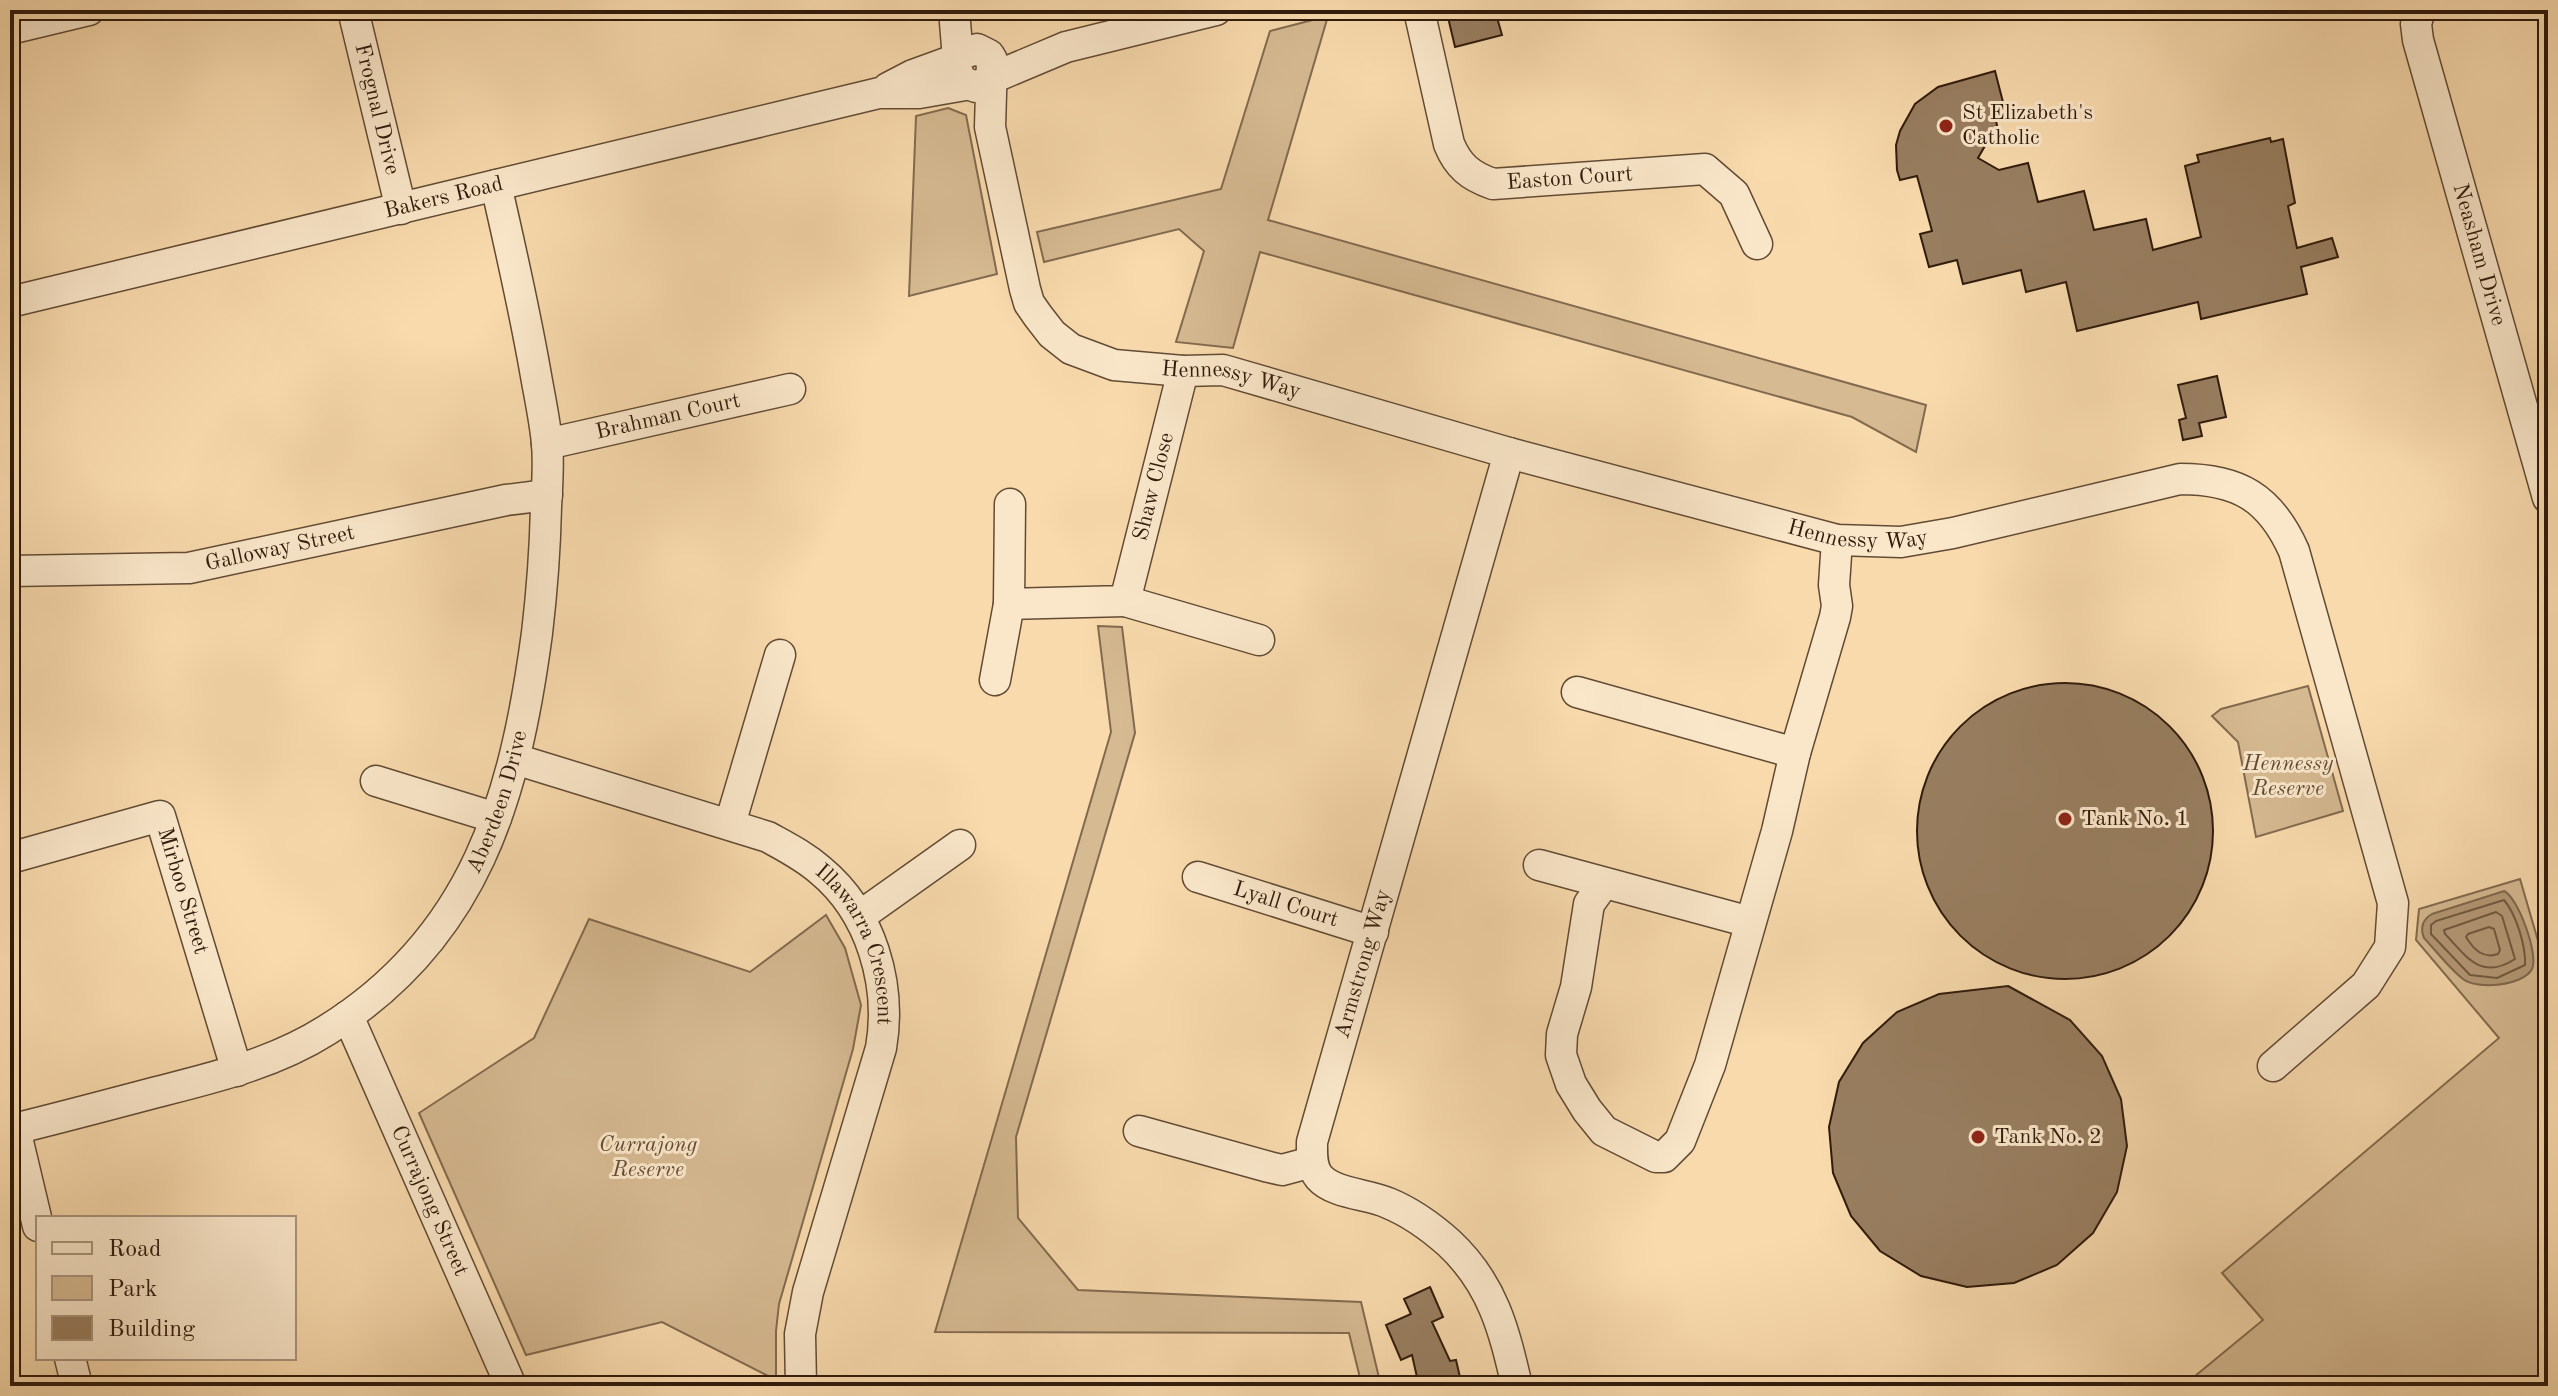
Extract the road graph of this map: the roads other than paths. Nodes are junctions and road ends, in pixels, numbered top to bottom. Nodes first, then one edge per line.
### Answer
1 (89, 10) edge
2 (353, 10) edge
3 (954, 10) edge
4 (963, 10) edge
5 (1216, 10) edge
6 (1419, 10) edge
7 (2420, 10) edge
8 (10, 29) edge
9 (974, 69) junction
10 (496, 185) junction
11 (401, 209) junction
12 (1757, 244) dead end
13 (10, 302) edge
14 (1183, 371) junction
15 (790, 389) dead end
16 (547, 444) junction
17 (1509, 453) junction
18 (547, 495) junction
19 (2548, 498) edge
20 (1010, 504) dead end
21 (1844, 540) junction
22 (10, 571) edge
23 (1125, 601) junction
24 (1009, 604) junction
25 (1259, 640) dead end
26 (780, 655) dead end
27 (995, 680) dead end
28 (1577, 692) dead end
29 (1795, 753) junction
30 (515, 759) junction
31 (376, 781) dead end
32 (496, 818) junction
33 (730, 824) junction
34 (960, 845) dead end
35 (10, 858) edge
36 (1539, 865) dead end
37 (1198, 877) dead end
38 (1604, 883) junction
39 (860, 916) junction
40 (1750, 922) junction
41 (1373, 932) junction
42 (348, 1016) junction
43 (2273, 1066) dead end
44 (237, 1071) junction
45 (12, 1130) edge
46 (1139, 1131) dead end
47 (1312, 1162) junction
48 (36, 1219) edge
49 (511, 1386) edge
50 (801, 1386) edge
51 (1517, 1386) edge

1 - 8 street
2 - 11 street, Frognal Drive
3 - 9 street, Hennessy Way
4 - 9 street
5 - 9 street, Bakers Road
6 - 12 street, Easton Court
7 - 19 street, Neasham Drive
9 - 10 street, Bakers Road
9 - 14 street, Hennessy Way
10 - 11 street, Bakers Road
10 - 16 street, Aberdeen Drive
11 - 13 street, Bakers Road
14 - 17 street, Hennessy Way
14 - 23 street, Shaw Close
15 - 16 street, Brahman Court
16 - 18 street, Aberdeen Drive
17 - 21 street, Hennessy Way
17 - 41 street, Armstrong Way
18 - 22 street, Galloway Street
18 - 30 street, Aberdeen Drive
20 - 24 street
21 - 29 street
21 - 43 street, Hennessy Way
23 - 24 street
23 - 25 street
24 - 27 street
26 - 33 street
28 - 29 street
29 - 40 street
30 - 32 street, Aberdeen Drive
30 - 33 street, Illawarra Crescent
31 - 32 street
32 - 42 street, Aberdeen Drive
33 - 39 street, Illawarra Crescent
34 - 39 street
35 - 44 street, Mirboo Street
36 - 38 street
37 - 41 street, Lyall Court
38 - 40 street
38 - 40 street
39 - 50 street, Illawarra Crescent
41 - 47 street, Armstrong Way
42 - 44 street, Aberdeen Drive
42 - 49 street, Currajong Street
44 - 45 street, Aberdeen Drive
45 - 48 street
46 - 47 street
47 - 51 street

